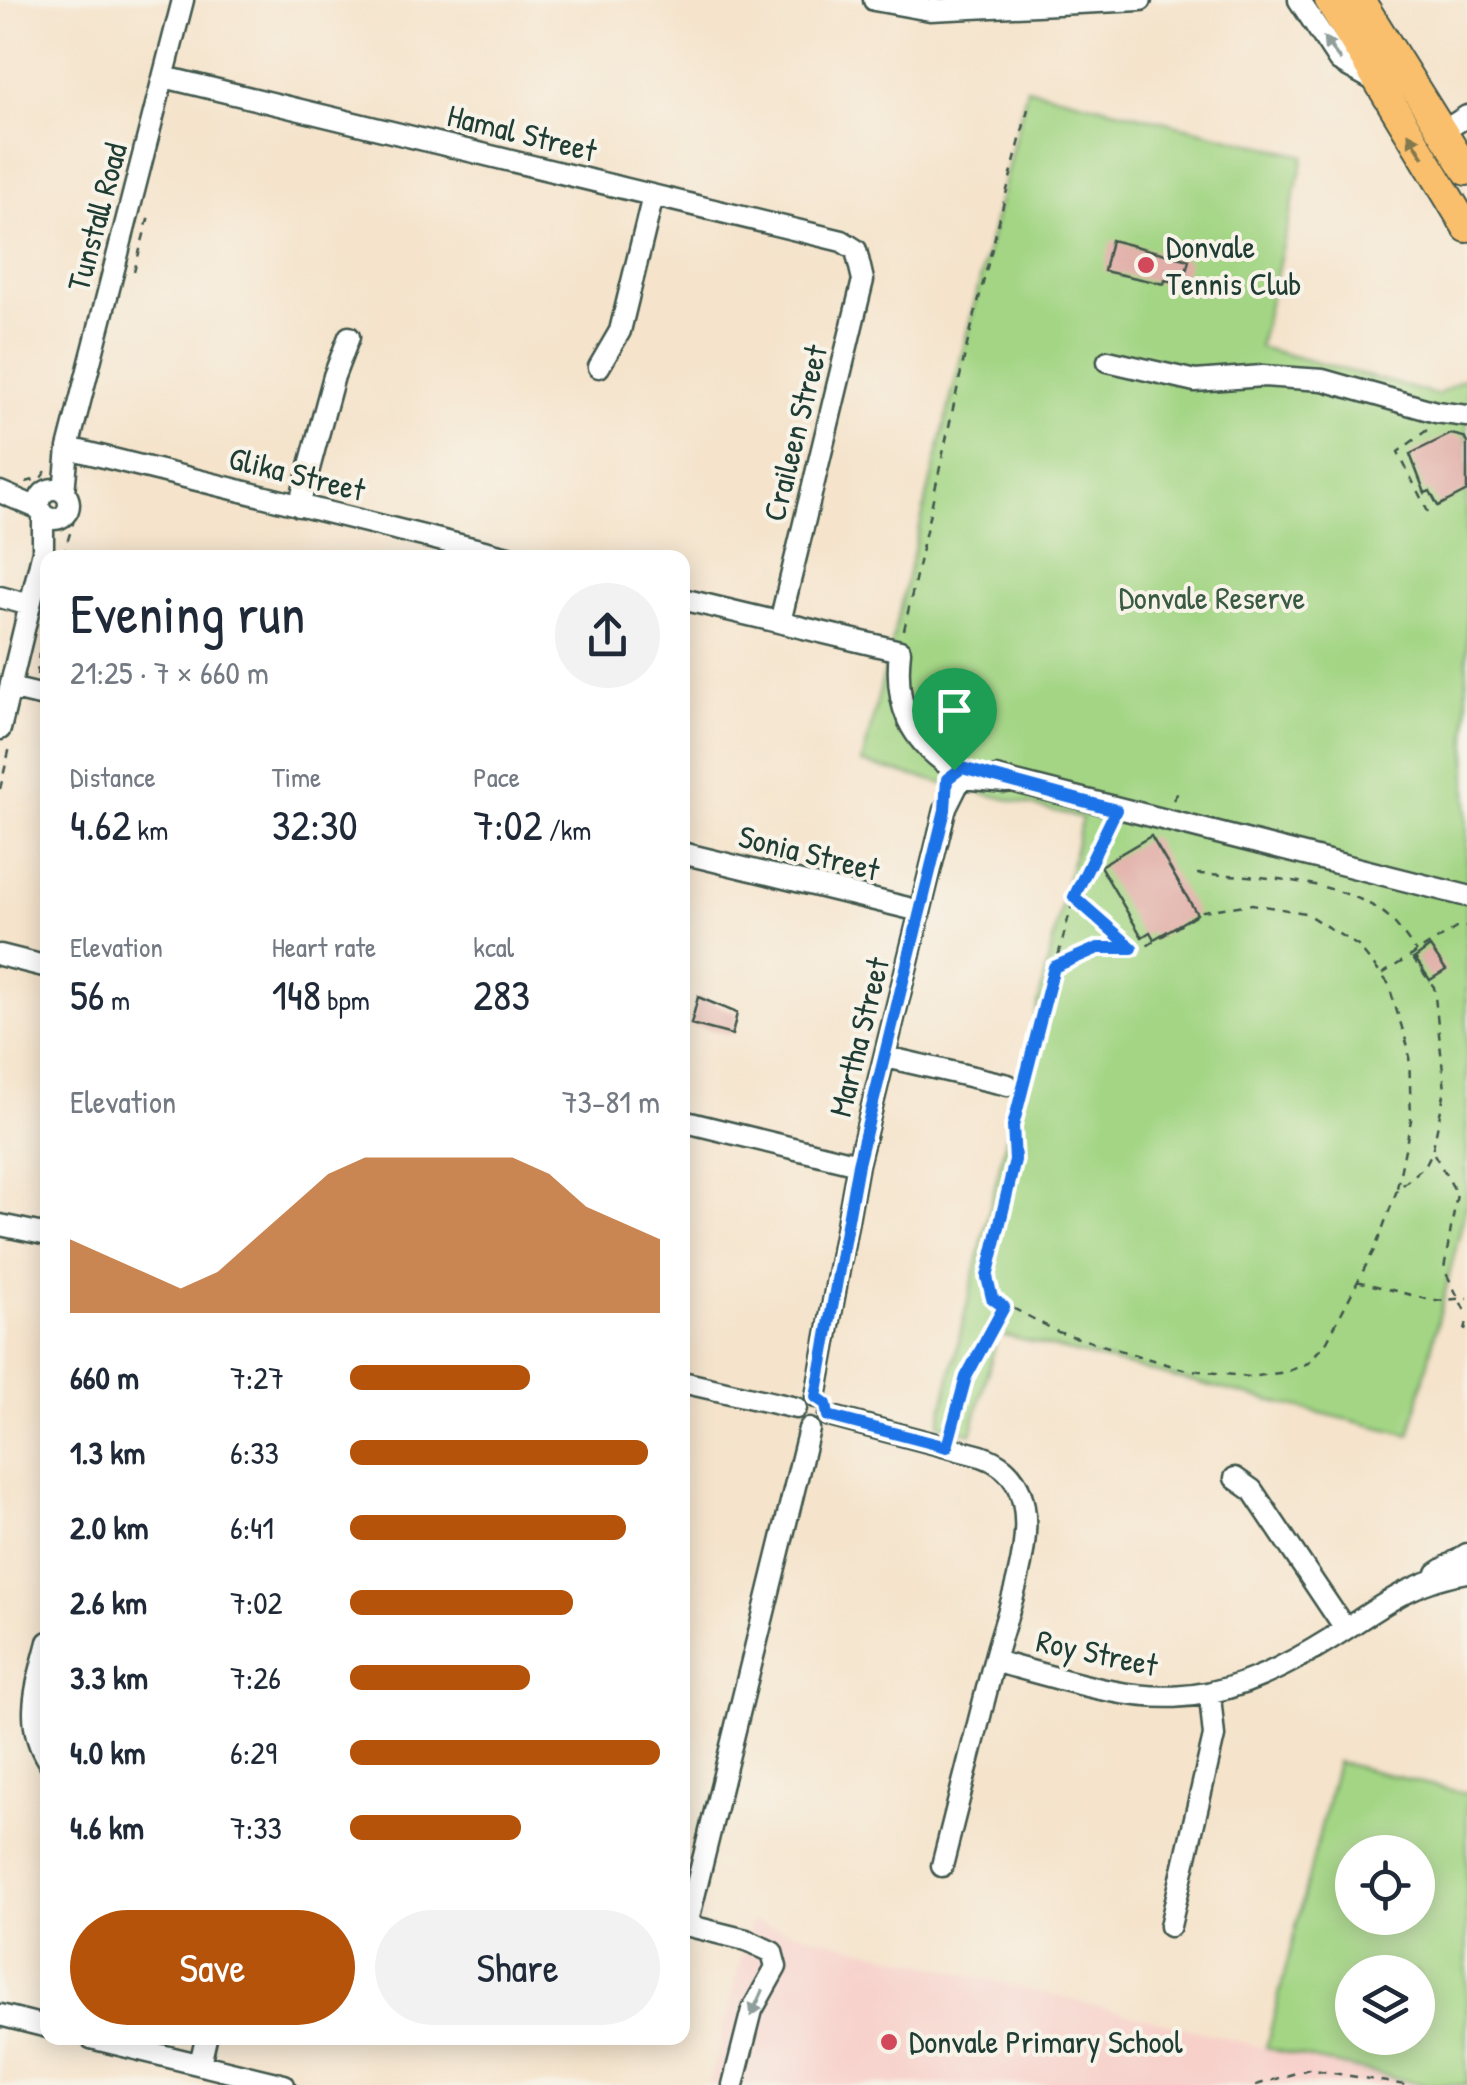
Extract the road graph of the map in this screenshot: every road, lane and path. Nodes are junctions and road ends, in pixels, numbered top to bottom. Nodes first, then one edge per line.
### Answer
1 (183, 0) edge
2 (874, 0) edge
3 (1142, 0) edge
4 (1299, 0) edge
5 (1328, 0) edge
6 (1360, 0) edge
7 (1040, 2) edge
8 (164, 77) junction
9 (1378, 84) junction
10 (1028, 109) dead end
11 (1467, 116) edge
12 (1442, 132) junction
13 (1467, 171) edge
14 (654, 196) junction
15 (1467, 228) edge
16 (860, 258) joint
17 (350, 337) dead end
18 (1108, 362) dead end
19 (599, 366) dead end
20 (1436, 412) junction
21 (1467, 416) edge
22 (68, 448) junction
23 (0, 491) edge
24 (50, 503) junction
25 (299, 506) junction
26 (1428, 512) dead end
27 (43, 550) edge
28 (479, 550) edge
29 (40, 563) edge
30 (0, 598) edge
31 (690, 601) edge
32 (30, 605) junction
33 (780, 622) junction
34 (900, 651) junction
35 (10, 688) junction
36 (40, 695) edge
37 (0, 729) edge
38 (953, 777) junction
39 (1181, 788) dead end
40 (1170, 804) dead end
41 (1116, 810) junction
42 (690, 854) edge
43 (1197, 874) dead end
44 (1467, 896) edge
45 (1074, 897) junction
46 (920, 911) junction
47 (1467, 927) edge
48 (1132, 948) junction
49 (1417, 952) junction
50 (0, 955) edge
51 (1412, 956) junction
52 (40, 964) edge
53 (1054, 967) junction
54 (1382, 974) junction
55 (886, 1057) junction
56 (1008, 1086) dead end
57 (690, 1123) edge
58 (1432, 1152) junction
59 (858, 1164) junction
60 (1397, 1190) junction
61 (0, 1225) edge
62 (40, 1233) edge
63 (1355, 1281) junction
64 (1458, 1298) junction
65 (1467, 1298) edge
66 (1004, 1307) junction
67 (1467, 1318) edge
68 (1465, 1331) edge
69 (690, 1384) edge
70 (816, 1397) junction
71 (796, 1408) junction
72 (828, 1416) junction
73 (809, 1429) junction
74 (947, 1447) junction
75 (1235, 1478) dead end
76 (1467, 1554) edge
77 (1467, 1572) edge
78 (1427, 1578) junction
79 (1345, 1630) junction
80 (994, 1661) junction
81 (40, 1676) edge
82 (1210, 1696) junction
83 (40, 1747) edge
84 (942, 1866) dead end
85 (690, 1904) edge
86 (690, 1925) edge
87 (1170, 1926) dead end
88 (0, 2015) edge
89 (40, 2025) edge
90 (120, 2045) edge
91 (204, 2045) edge
92 (200, 2064) junction
93 (284, 2085) edge
94 (733, 2085) edge
95 (1256, 2085) edge
96 (1405, 2085) edge

1 - 8 street, Tunstall Road
2 - 7 street
3 - 7 street
9 -> 4 street
5 - 9 main road
6 - 12 main road
8 - 14 street, Hamal Street
8 - 22 street, Tunstall Road
15 -> 9 main road
10 - 34 path
11 - 12 street
12 - 13 main road
14 - 16 street, Hamal Street
14 - 19 street
16 - 33 street, Craileen Street
17 - 25 street
18 - 20 street
20 - 21 street
20 - 26 path
22 - 24 street, Tunstall Road
22 - 25 street, Glika Street
23 - 24 street
24 - 27 street, Tunstall Road
25 - 28 street, Glika Street
29 - 32 street, Tunstall Road
30 - 32 street
31 - 33 street
32 - 35 street, Tunstall Road
33 - 34 street
34 - 38 street
35 - 36 street
35 - 37 street, Tunstall Road
38 - 41 street
38 - 46 street, Martha Street
39 - 40 path
41 - 44 street
41 - 45 path
42 - 46 street, Sonia Street
43 - 49 path
45 - 48 path
45 - 53 path
46 - 55 street, Martha Street
47 - 49 path
48 - 53 path
48 - 54 path
49 - 51 path
50 - 52 street
51 - 54 path
51 - 58 path
53 - 66 path
54 - 60 path
55 - 56 street
55 - 59 street, Martha Street
57 - 59 street
58 - 60 path
58 - 64 path
59 - 70 street, Martha Street
60 - 63 path
61 - 62 street
63 - 64 path
63 - 66 path
64 - 65 path
64 - 67 path
66 - 74 path
67 - 68 path
69 - 71 street
70 - 71 street
70 - 72 street
71 - 73 street
72 - 73 street
72 - 74 street, Roy Street
73 - 85 street
74 - 80 street, Roy Street
75 - 79 street
76 - 78 street, Roy Street
77 - 78 street, Roy Street
78 - 79 street, Roy Street
79 - 82 street, Roy Street
80 - 82 street, Roy Street
80 - 84 street
81 - 83 street
82 - 87 street
86 -> 94 street
88 - 89 street
90 - 92 street
91 - 92 street
92 - 93 street
95 - 96 path

